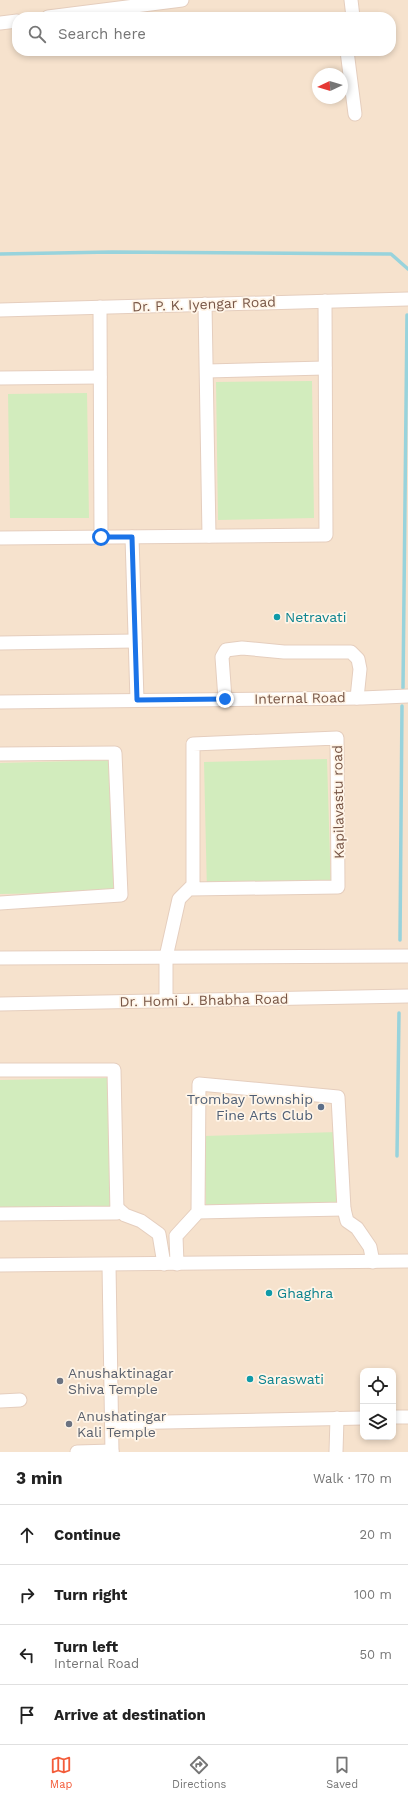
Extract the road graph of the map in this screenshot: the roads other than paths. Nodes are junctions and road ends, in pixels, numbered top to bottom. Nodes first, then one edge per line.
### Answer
1 (182, 0) edge
2 (351, 0) edge
3 (87, 12) edge
4 (352, 12) edge
5 (12, 22) edge
6 (0, 23) edge
7 (349, 56) edge
8 (355, 114) dead end
9 (408, 299) edge
10 (325, 301) junction
11 (205, 304) junction
12 (100, 307) junction
13 (0, 310) edge
14 (325, 368) junction
15 (207, 371) junction
16 (100, 377) junction
17 (0, 378) edge
18 (209, 536) junction
19 (101, 537) junction
20 (132, 537) junction
21 (0, 538) edge
22 (135, 641) junction
23 (0, 643) edge
24 (408, 696) edge
25 (357, 698) junction
26 (225, 699) junction
27 (137, 700) junction
28 (0, 702) edge
29 (0, 754) edge
30 (189, 889) junction
31 (0, 903) edge
32 (408, 956) edge
33 (166, 957) junction
34 (0, 958) edge
35 (408, 996) edge
36 (166, 1000) junction
37 (0, 1004) edge
38 (0, 1070) edge
39 (117, 1208) junction
40 (344, 1210) junction
41 (198, 1212) junction
42 (0, 1214) edge
43 (408, 1261) edge
44 (373, 1262) junction
45 (164, 1264) junction
46 (177, 1264) junction
47 (0, 1265) edge
48 (109, 1265) junction
49 (0, 1400) edge
50 (20, 1400) dead end
51 (408, 1417) edge
52 (337, 1418) junction
53 (360, 1418) edge
54 (396, 1418) edge
55 (113, 1423) junction
56 (112, 1451) edge
57 (78, 1452) edge
58 (336, 1452) edge

1 - 3 street
2 - 4 street
5 - 6 street
7 - 8 street
9 - 10 street, Dr. P. K. Iyengar Road
10 - 11 street, Dr. P. K. Iyengar Road
10 - 14 street
11 - 12 street, Dr. P. K. Iyengar Road
11 - 15 street
12 - 13 street, Dr. P. K. Iyengar Road
12 - 16 street
14 - 15 street
14 - 18 street
15 - 18 street
16 - 17 street
16 - 19 street
18 - 20 street
19 - 20 street
19 - 21 street
20 - 22 street
22 - 23 street
22 - 27 street
24 - 25 street, Internal Road
25 - 26 street, Internal Road
25 - 26 street
26 - 27 street, Internal Road
27 - 28 street, Internal Road
29 - 31 street
30 - 30 street, Kapilavastu road
30 - 33 street, Kapilavastu road
32 - 33 street
33 - 34 street
33 - 36 street, Kapilavastu road
35 - 36 street, Dr. Homi J. Bhabha Road
36 - 37 street, Dr. Homi J. Bhabha Road
38 - 39 street
39 - 42 street
39 - 45 street
40 - 41 street
40 - 41 street
40 - 44 street
41 - 46 street
43 - 44 street
44 - 46 street
45 - 46 street
45 - 48 street
47 - 48 street
48 - 55 street
49 - 50 street
51 - 54 street
52 - 53 street
52 - 55 street
52 - 58 street
55 - 56 street
56 - 57 street

